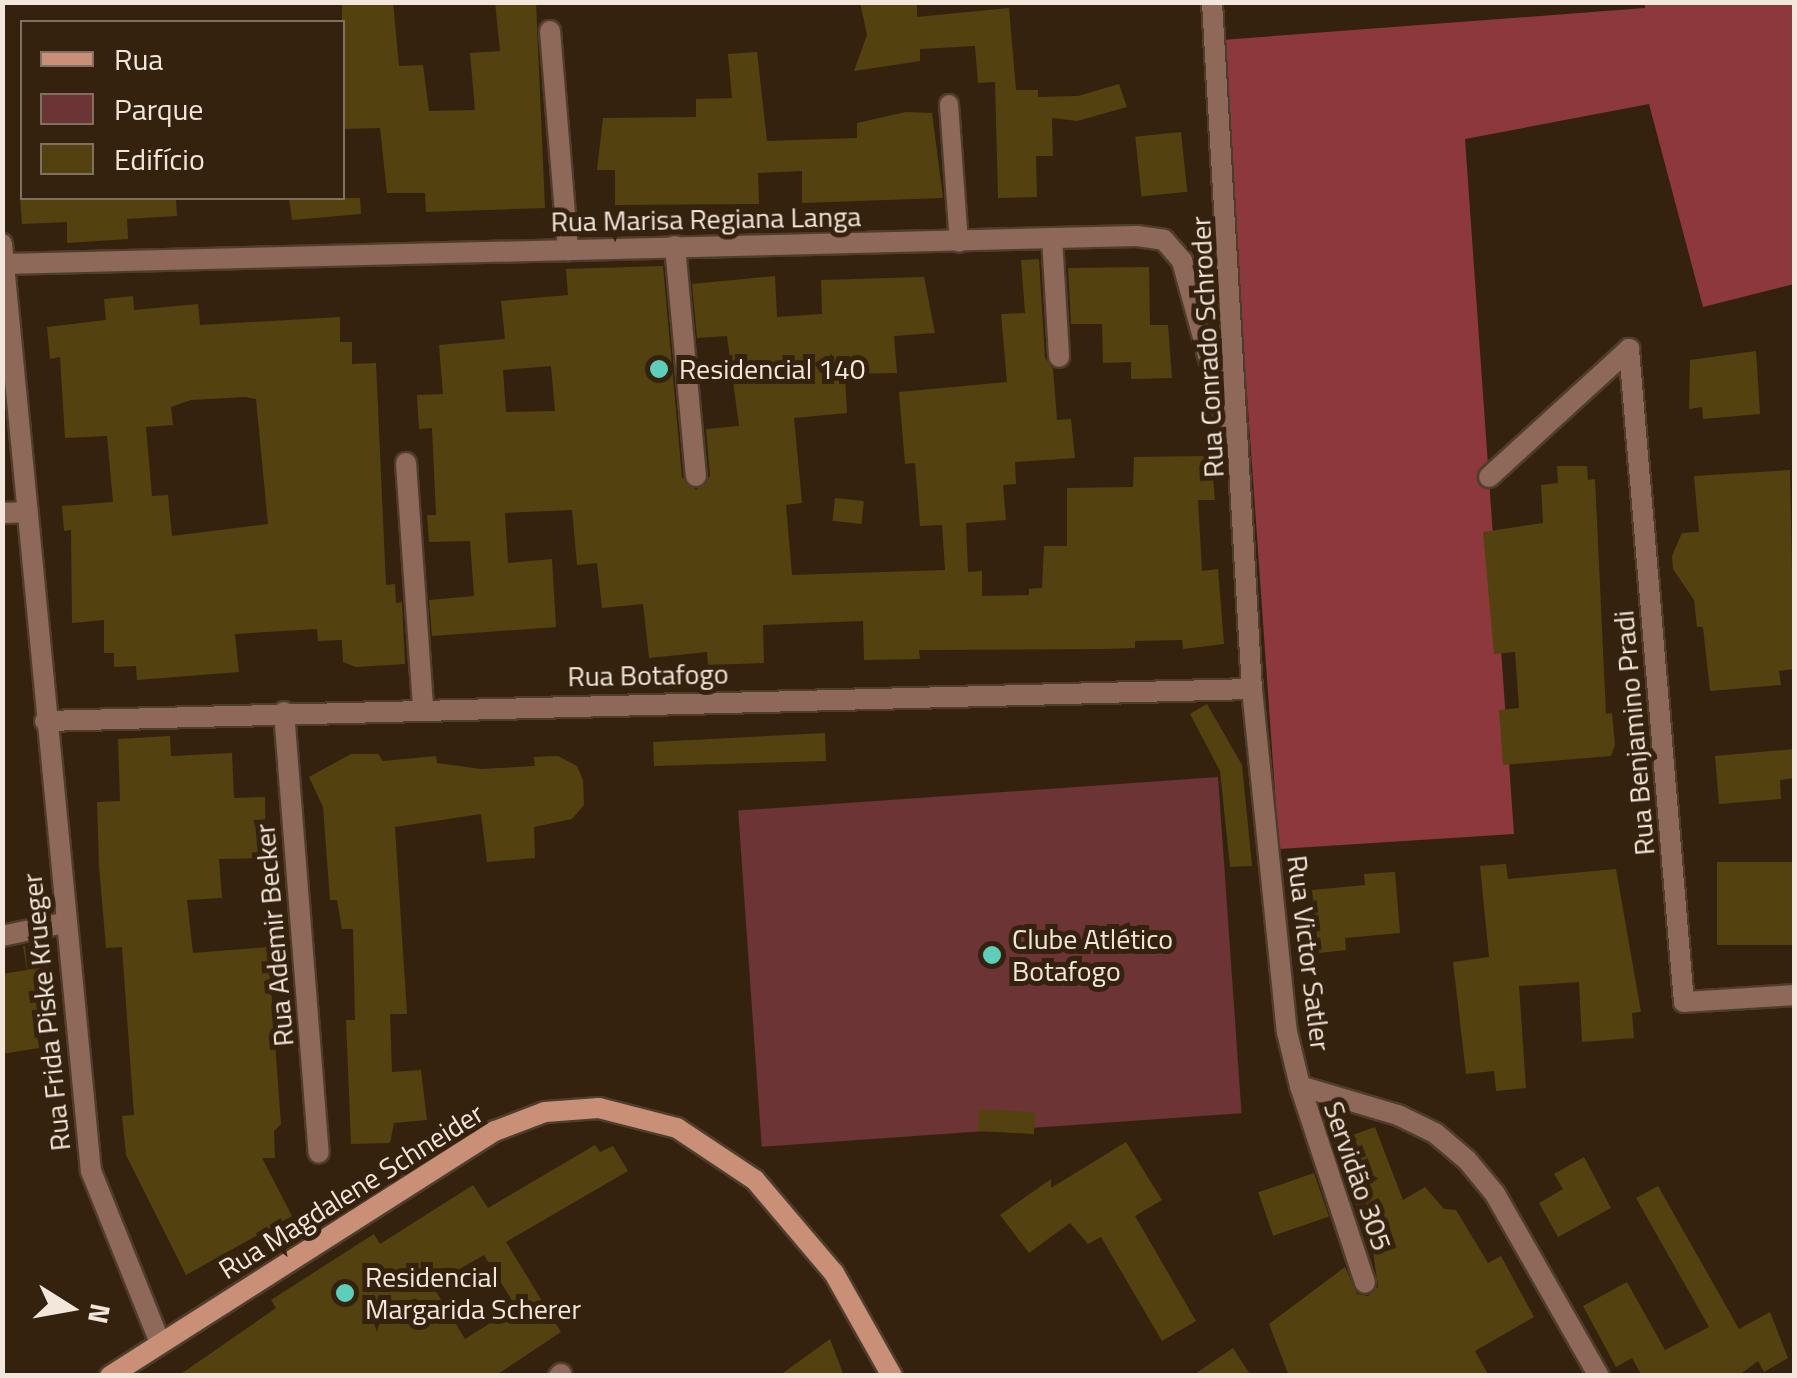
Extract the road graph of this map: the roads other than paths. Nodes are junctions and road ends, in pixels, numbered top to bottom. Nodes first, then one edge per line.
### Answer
1 (1212, 2) edge
2 (550, 31) dead end
3 (949, 104) dead end
4 (1052, 238) junction
5 (959, 243) junction
6 (675, 246) junction
7 (568, 250) junction
8 (3, 254) edge
9 (1059, 356) dead end
10 (406, 463) dead end
11 (1240, 470) junction
12 (696, 476) dead end
13 (1489, 477) dead end
14 (26, 512) junction
15 (2, 513) edge
16 (1252, 689) junction
17 (424, 708) junction
18 (284, 712) junction
19 (45, 721) junction
20 (63, 922) junction
21 (2, 936) edge
22 (1794, 995) edge
23 (1300, 1086) junction
24 (319, 1153) dead end
25 (1366, 1283) dead end
26 (160, 1343) junction
27 (110, 1376) edge
28 (892, 1376) edge
29 (1599, 1376) edge

1 - 11 street, Rua Conrado Schroder
2 - 7 street
3 - 5 lane
4 - 5 street, Rua Marisa Regiana Langa
4 - 9 street
4 - 11 street, Rua Marisa Regiana Langa
5 - 6 street, Rua Marisa Regiana Langa
6 - 7 street, Rua Marisa Regiana Langa
6 - 12 street
7 - 8 street, Rua Marisa Regiana Langa
8 - 14 street, Rua Frida Piske Krueger
10 - 17 street
11 - 16 street, Rua Conrado Schroder
13 - 22 street, Rua Benjamino Pradi
14 - 15 street
14 - 19 street, Rua Frida Piske Krueger
16 - 17 street, Rua Botafogo
16 - 23 street, Rua Victor Satler
17 - 18 street, Rua Botafogo
18 - 19 street, Rua Botafogo
18 - 24 street, Rua Ademir Becker
19 - 20 street, Rua Frida Piske Krueger
20 - 21 street
20 - 26 street, Rua Frida Piske Krueger
23 - 25 street, Servidão 305
23 - 29 street, Rua Victor Satler
26 - 27 main road, Rua Magdalene Schneider
26 - 28 main road, Rua Magdalene Schneider

